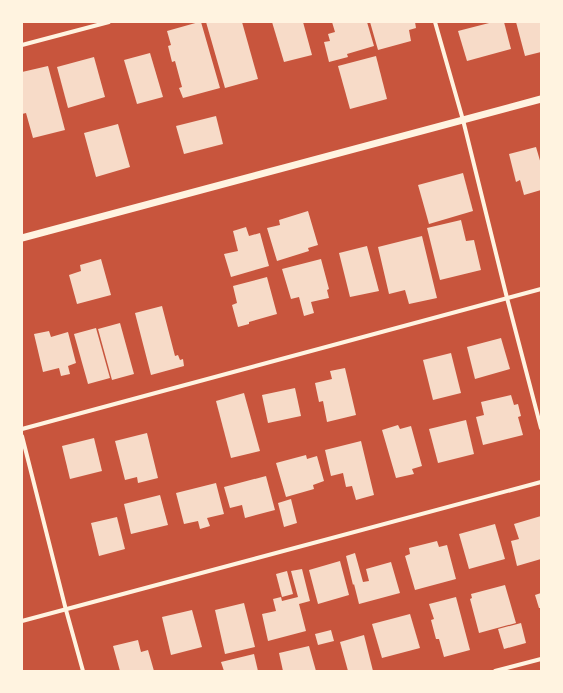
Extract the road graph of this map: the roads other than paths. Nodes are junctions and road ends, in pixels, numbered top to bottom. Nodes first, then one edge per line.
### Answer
1 (109, 22) edge
2 (435, 22) edge
3 (22, 45) edge
4 (541, 99) edge
5 (463, 120) junction
6 (22, 238) edge
7 (541, 289) edge
8 (507, 298) junction
9 (541, 428) edge
10 (22, 429) edge
11 (22, 436) edge
12 (541, 482) edge
13 (66, 610) junction
14 (22, 621) edge
15 (541, 659) edge
16 (83, 671) edge
17 (495, 671) edge

1 - 3 street
2 - 5 street
4 - 5 street
5 - 6 street
5 - 8 street
7 - 8 street
8 - 9 street
8 - 10 street
11 - 13 street
12 - 13 street
13 - 14 street
13 - 16 street
15 - 17 street

